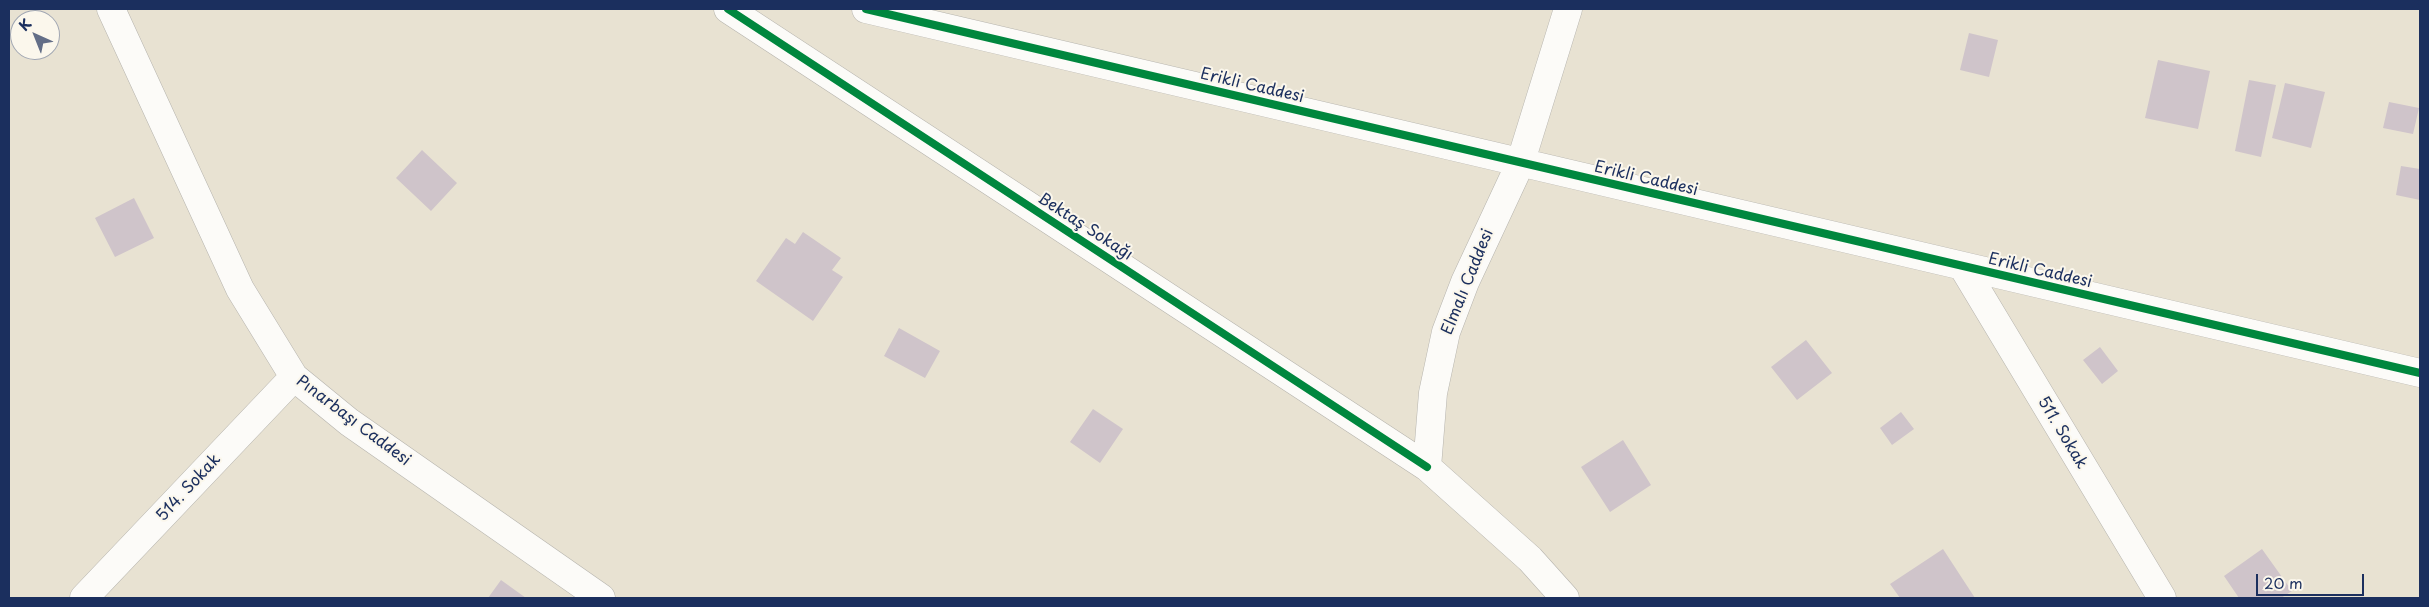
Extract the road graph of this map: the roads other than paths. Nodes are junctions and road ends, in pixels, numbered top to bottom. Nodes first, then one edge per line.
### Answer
1 (111, 9) edge
2 (728, 9) edge
3 (866, 9) edge
4 (1568, 9) edge
5 (1520, 164) junction
6 (1962, 267) junction
7 (2420, 374) edge
8 (294, 377) junction
9 (1427, 467) junction
10 (84, 598) edge
11 (601, 598) edge
12 (1565, 598) edge
13 (2162, 598) edge

1 - 8 street, Pınarbaşı Caddesi
2 - 9 street, Bektaş Sokağı
3 - 5 street, Erikli Caddesi
4 - 5 street, Elmalı Caddesi
5 - 6 street, Erikli Caddesi
5 - 9 street, Elmalı Caddesi
6 - 7 street, Erikli Caddesi
6 - 13 street, 511. Sokak
8 - 10 street, 514. Sokak
8 - 11 street, Pınarbaşı Caddesi
9 - 12 street

